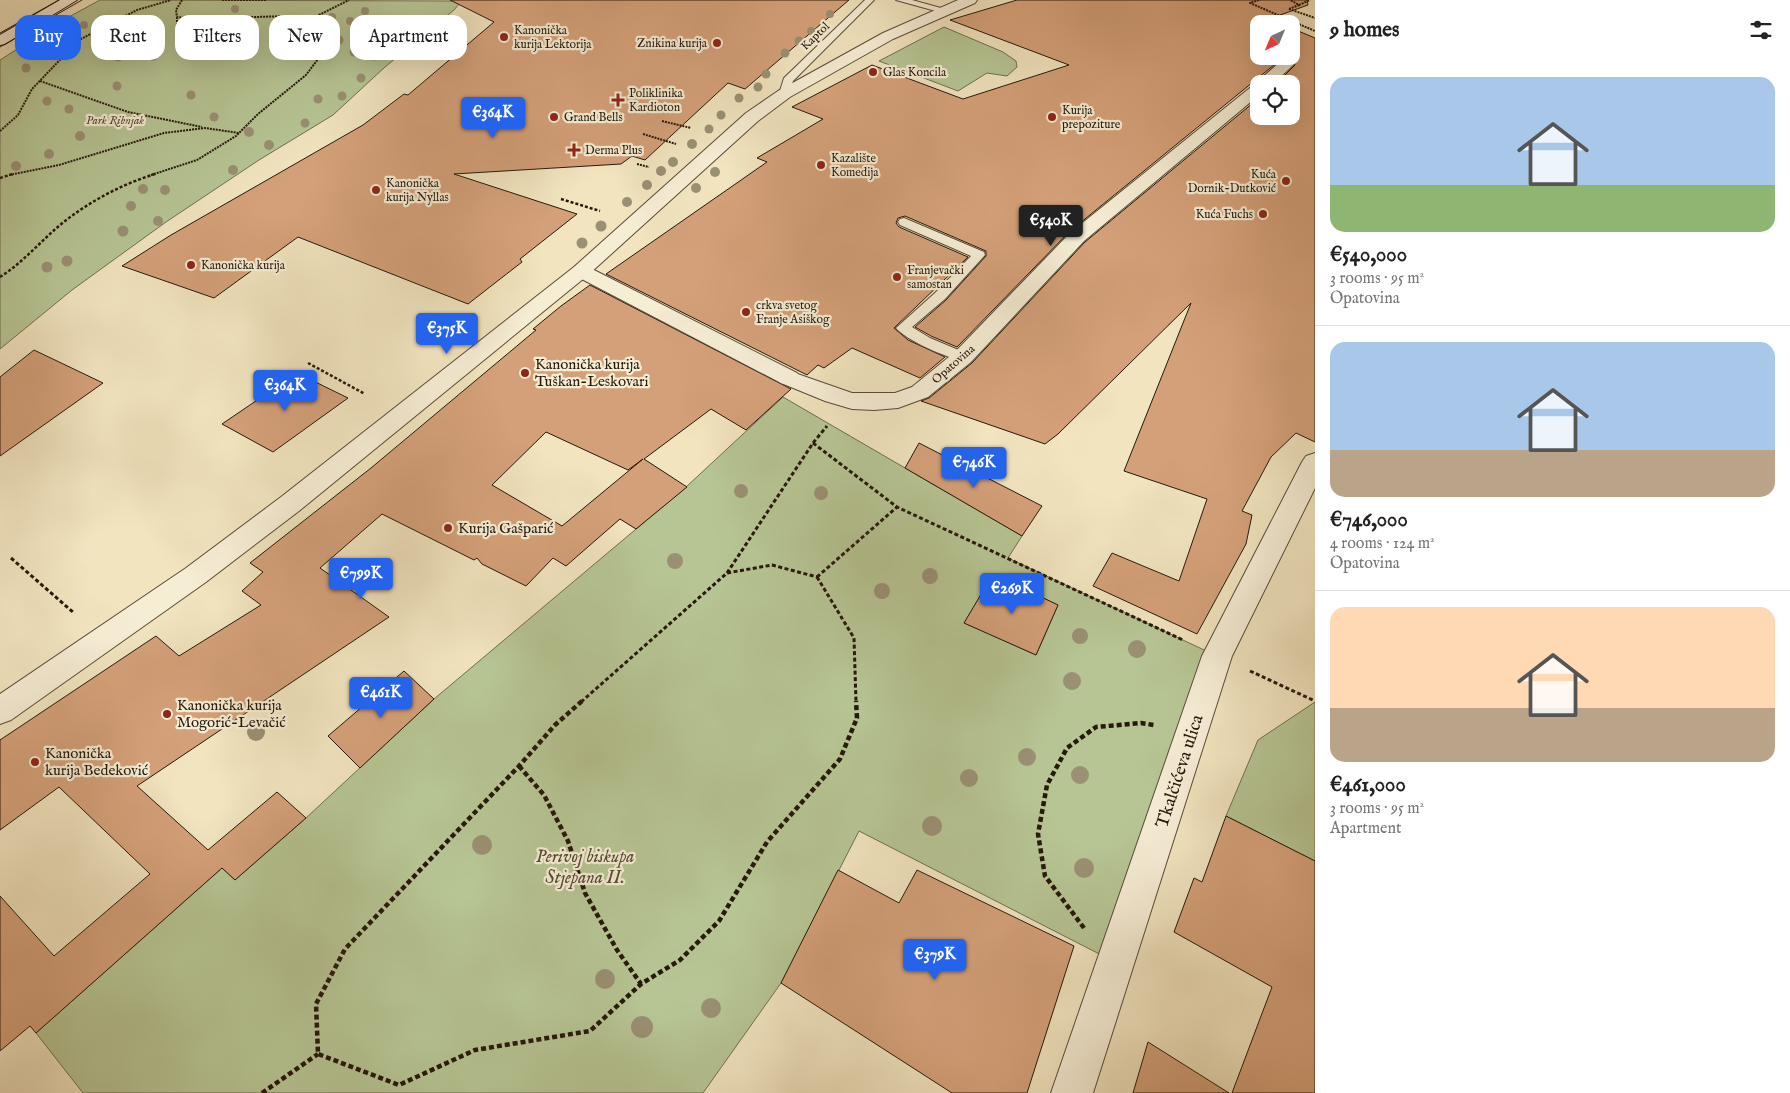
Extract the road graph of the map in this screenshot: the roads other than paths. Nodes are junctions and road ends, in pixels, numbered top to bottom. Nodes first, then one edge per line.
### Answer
1 (70, 0) edge
2 (870, 0) edge
3 (900, 0) edge
4 (969, 0) edge
5 (943, 10) junction
6 (0, 41) edge
7 (1285, 65) edge
8 (1273, 75) edge
9 (784, 94) junction
10 (1250, 94) edge
11 (904, 222) dead end
12 (581, 271) junction
13 (963, 357) junction
14 (1314, 466) edge
15 (0, 710) edge
16 (1072, 1093) edge

1 - 6 street
2 - 9 lane, Kaptol
3 - 5 lane
4 - 5 street
5 - 9 street
7 - 8 street
9 - 12 street
10 - 13 street, Opatovina
11 - 13 lane
12 - 13 street, Opatovina
12 - 15 street
14 - 16 street, Tkalčićeva ulica

